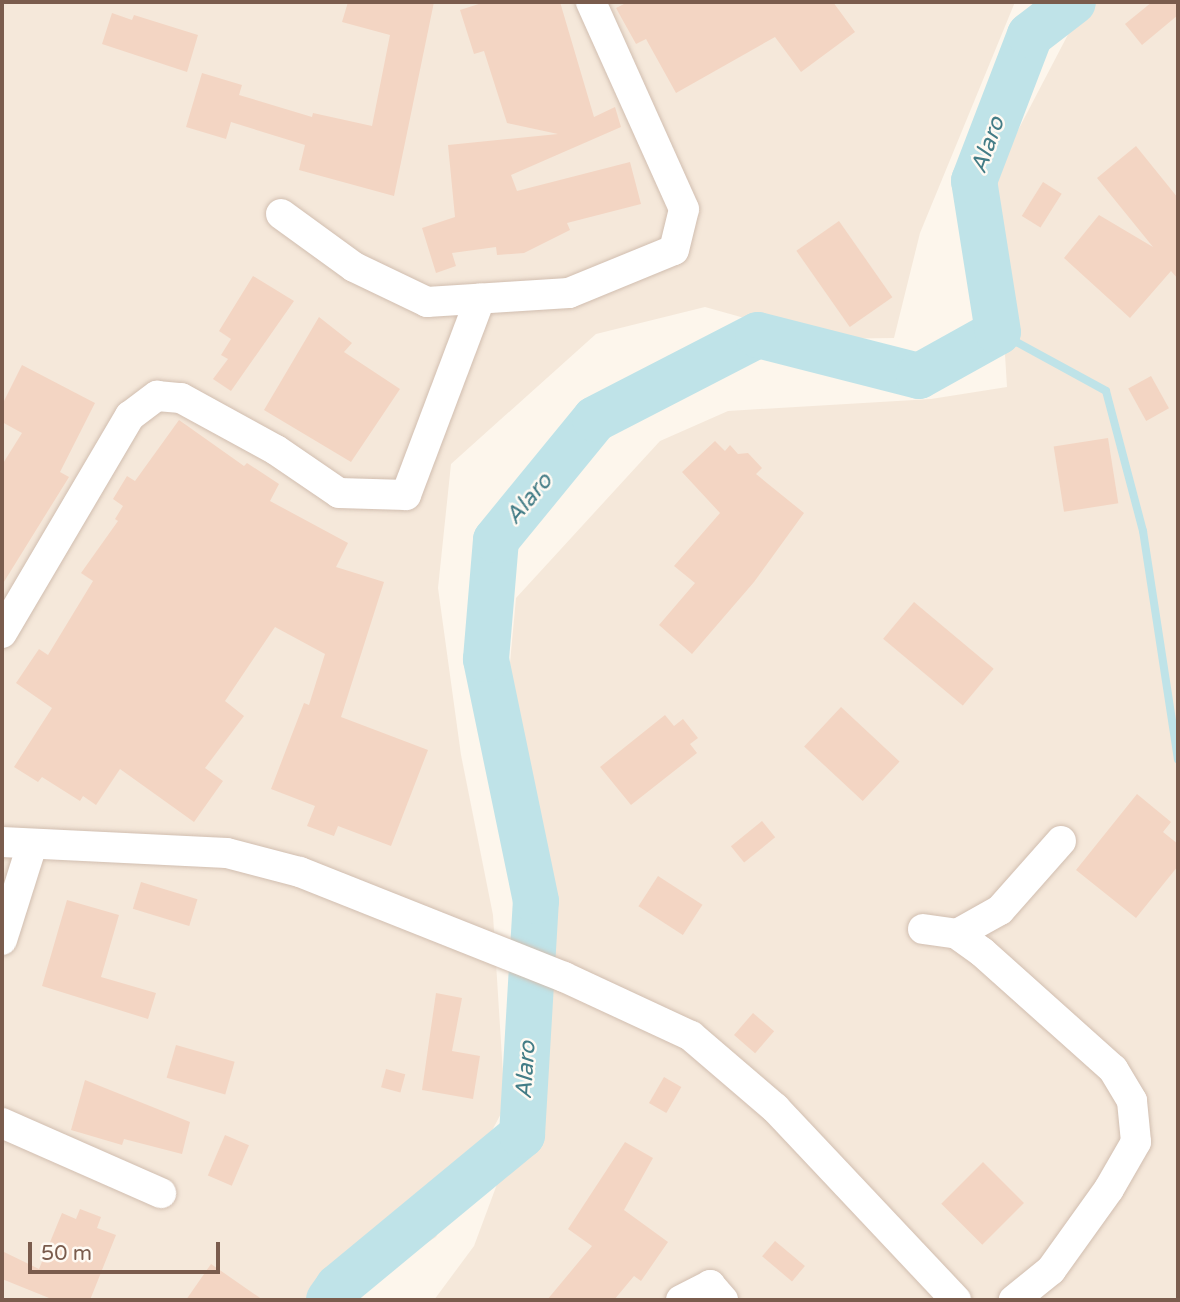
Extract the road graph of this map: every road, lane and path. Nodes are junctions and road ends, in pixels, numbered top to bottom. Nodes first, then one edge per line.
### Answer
1 (592, 2) edge
2 (281, 214) dead end
3 (480, 299) junction
4 (11, 597) edge
5 (2, 634) edge
6 (1061, 841) dead end
7 (2, 842) edge
8 (32, 845) junction
9 (923, 929) dead end
10 (957, 934) junction
11 (2, 940) edge
12 (2, 1123) edge
13 (161, 1193) dead end
14 (681, 1300) edge
15 (723, 1300) edge
16 (956, 1300) edge
17 (1014, 1300) edge

1 - 3 street
2 - 3 street
3 - 4 street
4 - 5 street
6 - 10 street
7 - 8 street
8 - 11 street
8 - 16 street
9 - 10 street
10 - 17 street
12 - 13 street
14 - 15 street

